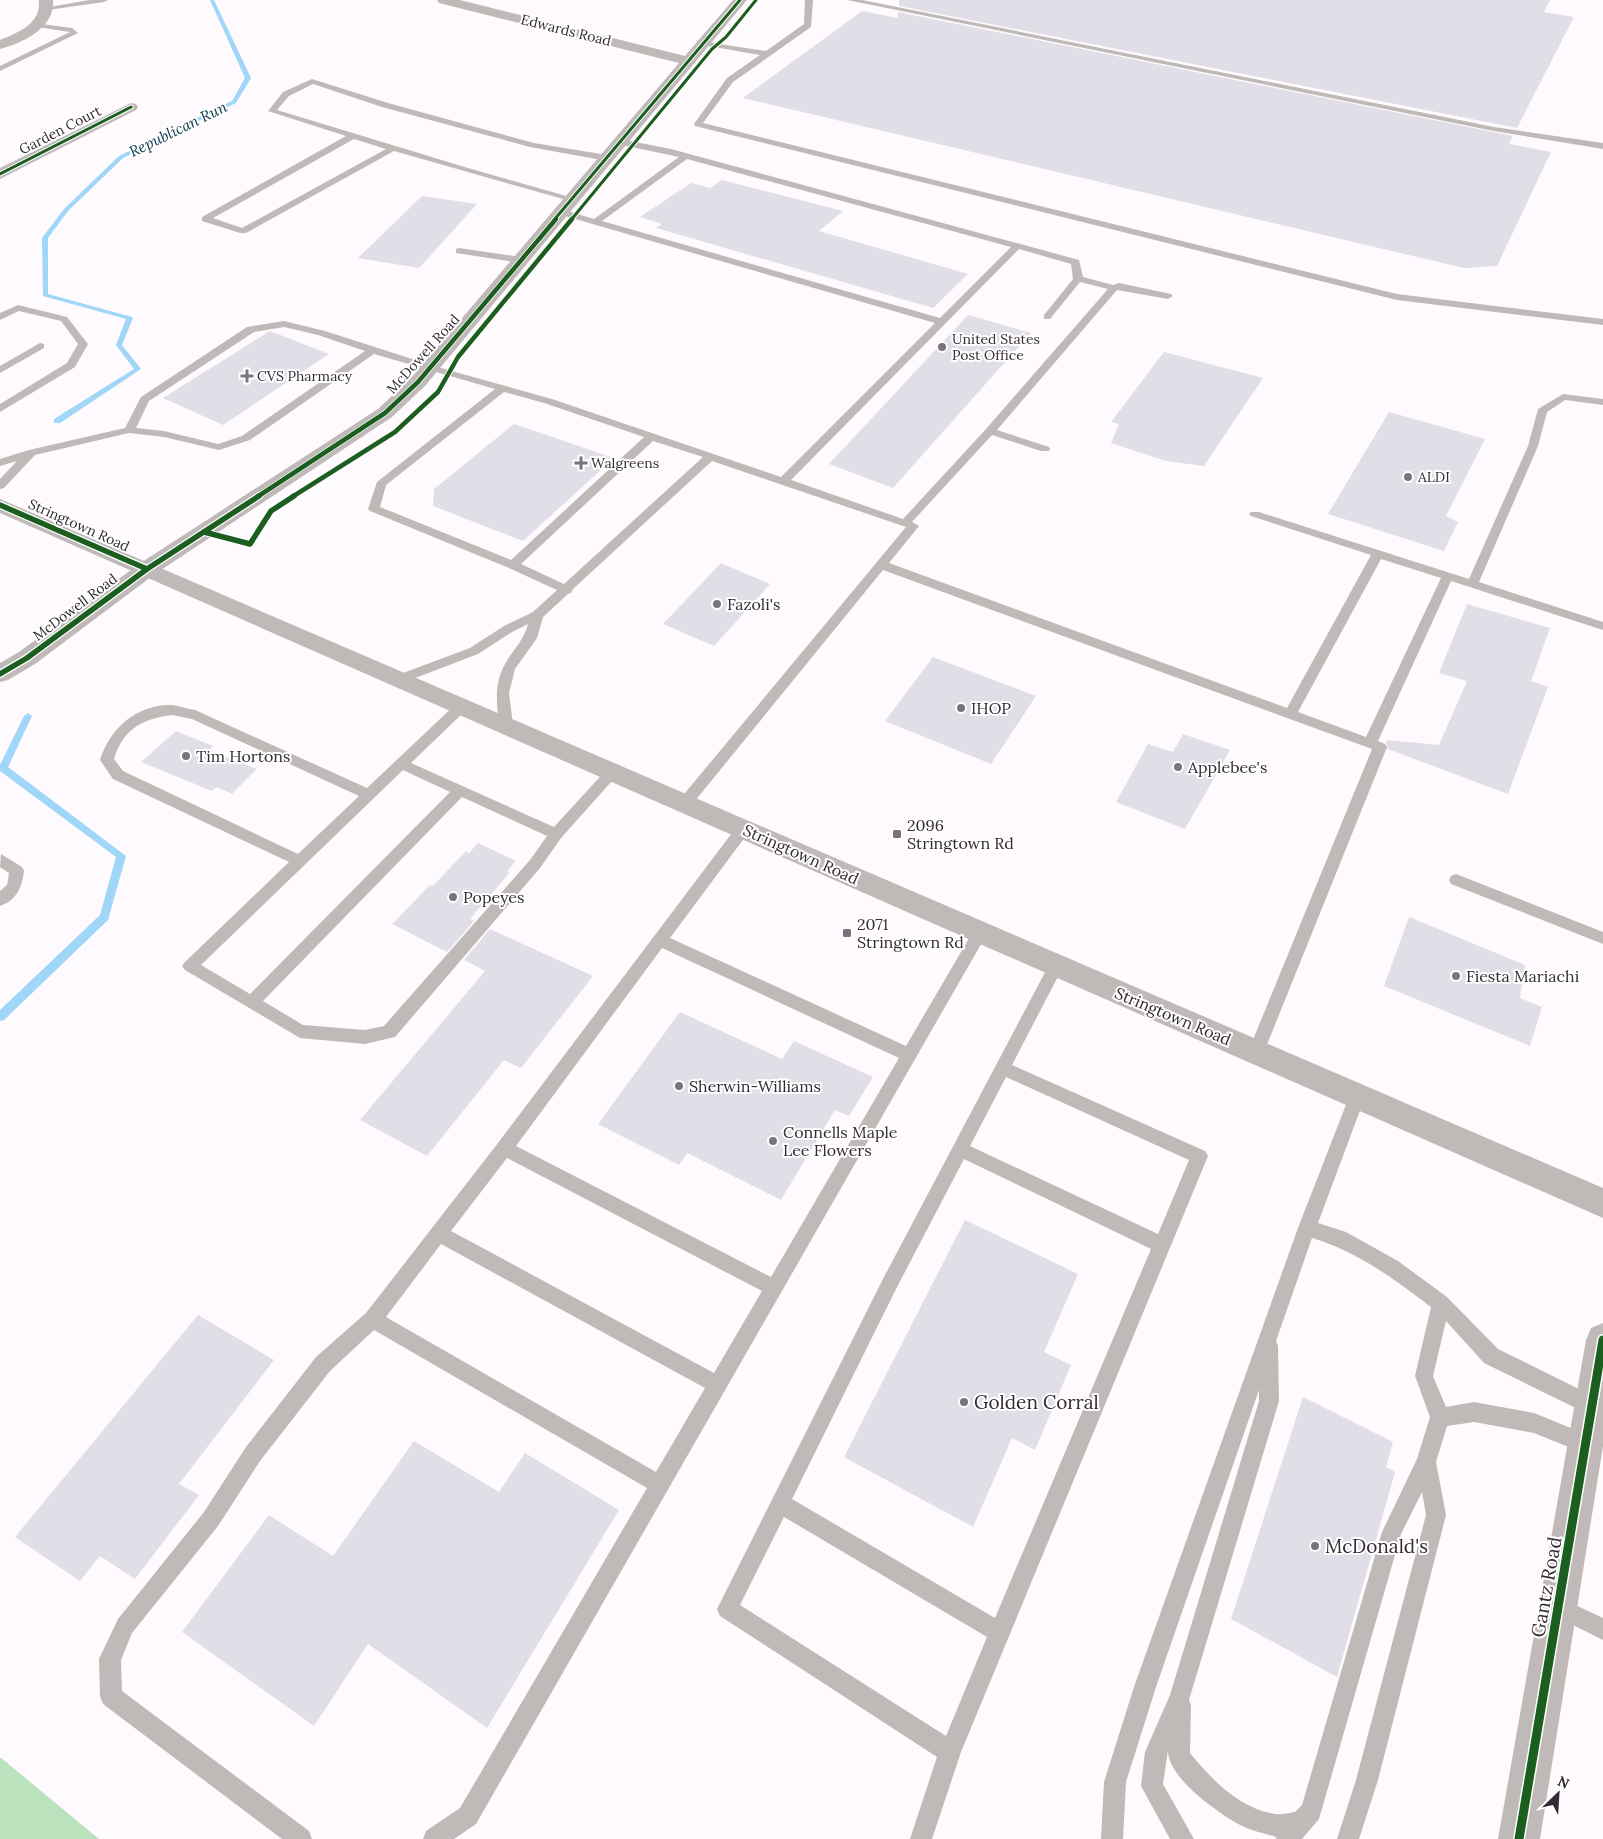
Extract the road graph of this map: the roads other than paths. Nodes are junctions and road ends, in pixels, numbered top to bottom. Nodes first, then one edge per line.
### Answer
1 (104, 0) edge
2 (444, 0) edge
3 (740, 0) edge
4 (809, 0) edge
5 (851, 0) edge
6 (47, 4) edge
7 (37, 25) junction
8 (704, 43) junction
9 (0, 45) edge
10 (768, 54) junction
11 (688, 61) junction
12 (0, 69) edge
13 (131, 107) dead end
14 (354, 135) junction
15 (620, 142) junction
16 (1603, 146) edge
17 (393, 148) junction
18 (686, 156) junction
19 (607, 158) junction
20 (0, 174) edge
21 (573, 198) junction
22 (561, 212) junction
23 (595, 222) junction
24 (1017, 246) junction
25 (459, 251) dead end
26 (521, 260) junction
27 (1078, 279) junction
28 (1114, 288) junction
29 (1168, 296) dead end
30 (0, 316) edge
31 (1047, 317) dead end
32 (942, 322) junction
33 (1603, 322) edge
34 (40, 346) dead end
35 (374, 350) junction
36 (430, 368) junction
37 (0, 370) edge
38 (503, 388) junction
39 (1603, 402) edge
40 (0, 408) edge
41 (129, 430) junction
42 (990, 432) junction
43 (652, 436) junction
44 (1045, 449) dead end
45 (33, 452) junction
46 (711, 456) junction
47 (0, 462) edge
48 (783, 481) junction
49 (0, 486) edge
50 (0, 504) edge
51 (1255, 514) dead end
52 (905, 523) junction
53 (1378, 553) junction
54 (513, 565) junction
55 (882, 565) junction
56 (147, 569) junction
57 (1448, 575) junction
58 (1473, 583) junction
59 (567, 590) junction
60 (537, 615) junction
61 (1603, 626) edge
62 (0, 674) edge
63 (400, 680) junction
64 (462, 706) junction
65 (1290, 714) junction
66 (506, 725) junction
67 (1370, 743) junction
68 (402, 764) junction
69 (613, 772) junction
70 (459, 791) junction
71 (369, 795) junction
72 (685, 803) junction
73 (743, 828) junction
74 (556, 834) junction
75 (1, 860) edge
76 (300, 861) junction
77 (1456, 880) dead end
78 (0, 900) edge
79 (980, 932) junction
80 (1603, 938) edge
81 (658, 940) junction
82 (1056, 965) junction
83 (252, 1002) junction
84 (1256, 1052) junction
85 (909, 1055) junction
86 (1002, 1068) junction
87 (1357, 1097) junction
88 (504, 1148) junction
89 (960, 1149) junction
90 (1603, 1204) edge
91 (1307, 1228) junction
92 (439, 1233) junction
93 (1162, 1245) junction
94 (774, 1288) junction
95 (1441, 1303) junction
96 (373, 1318) junction
97 (1269, 1335) junction
98 (1603, 1340) edge
99 (718, 1385) junction
100 (1592, 1406) junction
101 (1440, 1417) junction
102 (1586, 1444) junction
103 (1426, 1462) junction
104 (660, 1485) junction
105 (780, 1503) junction
106 (1558, 1607) junction
107 (1603, 1629) edge
108 (1000, 1633) junction
109 (1180, 1696) junction
110 (950, 1752) junction
111 (1294, 1831) edge
112 (302, 1839) edge
113 (434, 1839) edge
114 (921, 1839) edge
115 (1112, 1839) edge
116 (1183, 1839) edge
117 (1348, 1839) edge
118 (1519, 1839) edge

1 - 6 lane
2 - 11 street, Edwards Road
3 - 8 street, McDowell Road
4 - 10 lane
5 - 16 lane
6 - 7 street
7 - 9 street
7 - 12 lane
8 - 10 lane
8 - 11 street, McDowell Road
10 - 33 lane
11 - 15 street, McDowell Road
13 - 20 street, Garden Court
14 - 17 lane
14 - 17 lane
14 - 19 lane
15 - 18 lane
15 - 19 street, McDowell Road
17 - 21 lane
18 - 23 lane
18 - 24 lane
19 - 21 street, McDowell Road
21 - 22 street, McDowell Road
22 - 23 lane
22 - 26 street, McDowell Road
23 - 32 lane
24 - 27 lane
24 - 32 lane
25 - 26 lane
26 - 36 street, McDowell Road
27 - 28 lane
27 - 31 lane
28 - 29 lane
28 - 42 lane
30 - 40 lane
32 - 48 lane
34 - 37 lane
35 - 36 lane
35 - 41 lane
35 - 41 lane
36 - 38 lane
36 - 56 street, McDowell Road
38 - 43 lane
38 - 54 lane
39 - 58 lane
41 - 45 lane
42 - 44 lane
42 - 52 lane
43 - 46 lane
43 - 54 lane
45 - 47 lane
45 - 49 lane
46 - 48 lane
46 - 59 lane
48 - 52 lane
50 - 56 street, Stringtown Road
51 - 53 lane
52 - 55 lane
53 - 57 lane
53 - 65 lane
54 - 59 lane
55 - 65 lane
55 - 72 lane
56 - 62 street, McDowell Road
56 - 63 street, Stringtown Road
57 - 58 lane
57 - 67 lane
58 - 61 lane
59 - 60 lane
60 - 63 lane
60 - 66 lane
63 - 64 street, Stringtown Road
64 - 66 street, Stringtown Road
64 - 68 lane
65 - 67 lane
66 - 69 street, Stringtown Road
67 - 84 lane
68 - 70 lane
68 - 71 lane
69 - 72 street, Stringtown Road
69 - 74 lane
70 - 74 lane
70 - 83 lane
71 - 76 lane
71 - 76 lane
72 - 73 street, Stringtown Road
73 - 79 street, Stringtown Road
73 - 81 lane
74 - 83 lane
75 - 78 lane
76 - 83 lane
77 - 80 lane
79 - 82 street, Stringtown Road
79 - 85 lane
81 - 85 lane
81 - 88 lane
82 - 84 street, Stringtown Road
82 - 86 lane
84 - 87 street, Stringtown Road
85 - 94 lane
86 - 89 lane
86 - 93 lane
87 - 90 street, Stringtown Road
87 - 91 lane
88 - 92 lane
88 - 94 lane
89 - 93 lane
89 - 105 lane
91 - 95 lane
91 - 97 lane
92 - 96 lane
92 - 99 lane
93 - 108 lane
94 - 99 lane
95 - 100 lane
95 - 101 lane
96 - 104 lane
96 - 112 lane
97 - 109 lane
97 - 115 lane
98 - 100 street, Gantz Road
99 - 104 lane
100 - 102 street, Gantz Road
101 - 102 lane
101 - 103 lane
102 - 106 street, Gantz Road
103 - 111 lane
103 - 117 lane
104 - 113 lane
105 - 108 lane
105 - 110 lane
106 - 107 lane
106 - 118 street, Gantz Road
108 - 110 lane
109 - 111 lane
109 - 116 lane
110 - 114 lane

